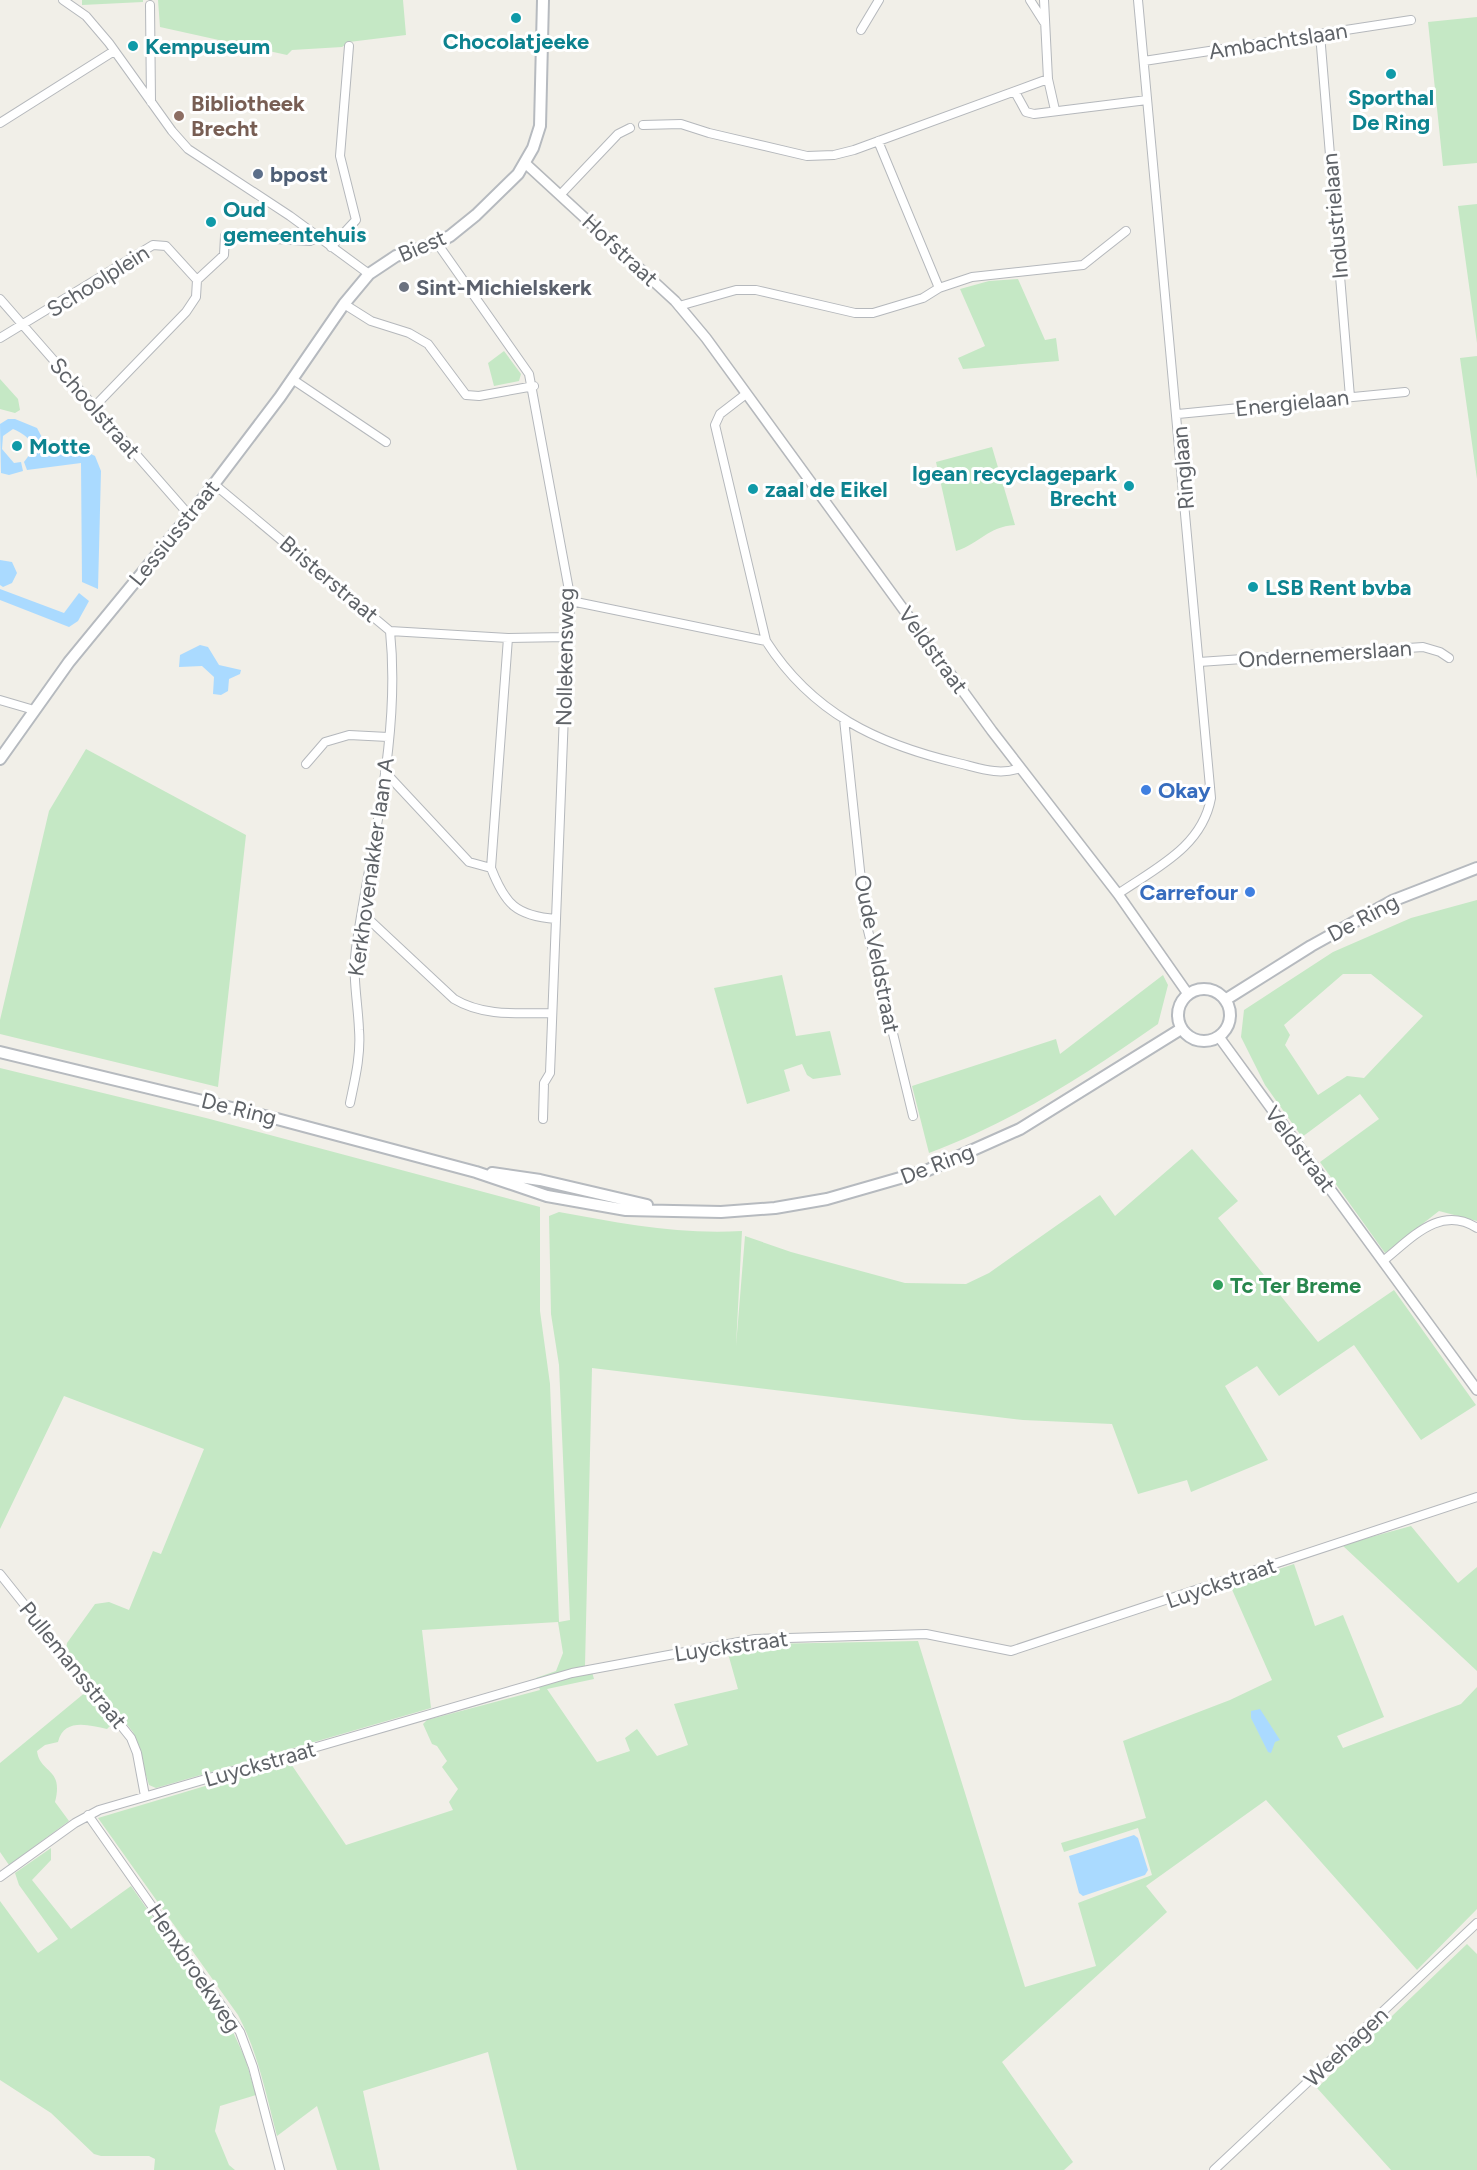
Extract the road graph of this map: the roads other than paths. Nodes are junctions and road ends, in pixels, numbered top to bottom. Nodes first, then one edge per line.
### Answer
1 (63, 0) edge
2 (543, 0) edge
3 (879, 0) edge
4 (1030, 0) edge
5 (1044, 0) edge
6 (1138, 0) edge
7 (150, 5) dead end
8 (1411, 20) dead end
9 (1045, 23) junction
10 (861, 30) dead end
11 (1320, 34) junction
12 (349, 46) dead end
13 (114, 51) junction
14 (1144, 61) junction
15 (1048, 79) junction
16 (1015, 92) junction
17 (1147, 100) junction
18 (151, 102) junction
19 (1055, 110) junction
20 (0, 123) edge
21 (643, 125) dead end
22 (630, 128) dead end
23 (878, 141) junction
24 (525, 163) junction
25 (561, 194) junction
26 (1126, 231) dead end
27 (318, 237) junction
28 (437, 243) junction
29 (331, 247) junction
30 (369, 274) junction
31 (197, 280) junction
32 (939, 288) junction
33 (0, 299) edge
34 (344, 304) junction
35 (679, 306) junction
36 (22, 325) junction
37 (0, 338) edge
38 (292, 379) junction
39 (534, 386) junction
40 (1406, 392) dead end
41 (746, 394) junction
42 (1350, 397) junction
43 (94, 407) junction
44 (1178, 414) junction
45 (386, 442) dead end
46 (214, 484) junction
47 (190, 516) junction
48 (571, 602) junction
49 (390, 631) junction
50 (508, 638) junction
51 (567, 638) junction
52 (766, 641) junction
53 (1449, 658) dead end
54 (1199, 662) junction
55 (0, 700) edge
56 (34, 710) junction
57 (844, 719) junction
58 (388, 737) junction
59 (0, 759) edge
60 (306, 764) dead end
61 (1020, 768) junction
62 (385, 772) junction
63 (491, 868) junction
64 (1477, 868) edge
65 (1118, 894) junction
66 (363, 914) junction
67 (556, 919) junction
68 (1188, 994) junction
69 (1225, 1000) junction
70 (552, 1013) junction
71 (1182, 1029) junction
72 (1219, 1037) junction
73 (0, 1052) edge
74 (350, 1102) dead end
75 (913, 1116) dead end
76 (543, 1119) dead end
77 (1477, 1228) edge
78 (1383, 1261) junction
79 (1477, 1389) edge
80 (1477, 1497) edge
81 (0, 1574) edge
82 (145, 1796) junction
83 (88, 1815) junction
84 (0, 1877) edge
85 (1477, 1923) edge
86 (279, 2170) edge
87 (1214, 2170) edge

1 - 13 street
2 - 24 main road, Biest
3 - 10 street
4 - 9 street
5 - 9 street
6 - 14 street, Ringlaan
7 - 18 street
8 - 11 street, Ambachtslaan
9 - 15 street
11 - 14 street, Ambachtslaan
11 - 42 street, Industrielaan
12 - 29 street
13 - 18 street
13 - 20 street
14 - 17 street, Ringlaan
15 - 16 street
15 - 19 street
16 - 19 street
16 - 23 street
17 - 19 street
17 - 44 street, Ringlaan
18 - 27 street
21 - 23 street
22 - 25 street
23 - 32 street
24 - 25 street, Hofstraat
24 - 28 main road, Biest
25 - 35 street, Hofstraat
26 - 32 street
27 - 29 street
27 - 31 street
28 - 30 main road, Biest
28 - 39 street, Nollekensweg
29 - 30 street
30 - 34 main road, Biest
31 - 36 street, Schoolplein
31 - 43 street
32 - 35 street
33 - 36 street, Schoolstraat
34 - 38 main road, Lessiusstraat
34 - 39 street
35 - 41 street, Veldstraat
36 - 37 street, Schoolplein
36 - 43 street, Schoolstraat
38 - 45 street
38 - 46 main road, Lessiusstraat
39 - 48 street, Nollekensweg
40 - 42 street, Energielaan
41 - 52 street
41 - 61 street, Veldstraat
42 - 44 street, Energielaan
43 - 47 street, Schoolstraat
44 - 54 street, Ringlaan
46 - 47 main road, Lessiusstraat
46 - 49 street, Bristerstraat
47 - 56 main road, Lessiusstraat
48 - 51 street, Nollekensweg
48 - 52 street
49 - 50 street, Bristerstraat
49 - 58 street, Kerkhovenakker laan A
50 - 51 street, Bristerstraat
50 - 63 street
51 - 67 street, Nollekensweg
52 - 57 street
53 - 54 street, Ondernemerslaan
54 - 65 street, Ringlaan
55 - 56 street
56 - 59 main road, Lessiusstraat
57 - 61 street
57 - 75 street, Oude Veldstraat
58 - 60 street
58 - 62 street, Kerkhovenakker laan A
61 - 65 street, Veldstraat
62 - 63 street
62 - 66 street, Kerkhovenakker laan A
63 - 67 street
64 - 69 main road, De Ring
65 - 68 street, Veldstraat
66 - 70 street
66 - 74 street, Kerkhovenakker laan A
67 - 70 street, Nollekensweg
68 - 69 main road
68 - 71 main road
69 - 72 main road
70 - 76 street, Nollekensweg
71 - 72 main road
71 - 73 main road, De Ring
72 - 78 street, Veldstraat
77 - 78 street
78 - 79 street, Veldstraat
80 - 82 street, Luyckstraat
81 - 82 street, Pullemansstraat
82 - 83 street, Luyckstraat
83 - 84 street, Luyckstraat
83 - 86 street, Henxbroekweg
85 - 87 street, Weehagen

